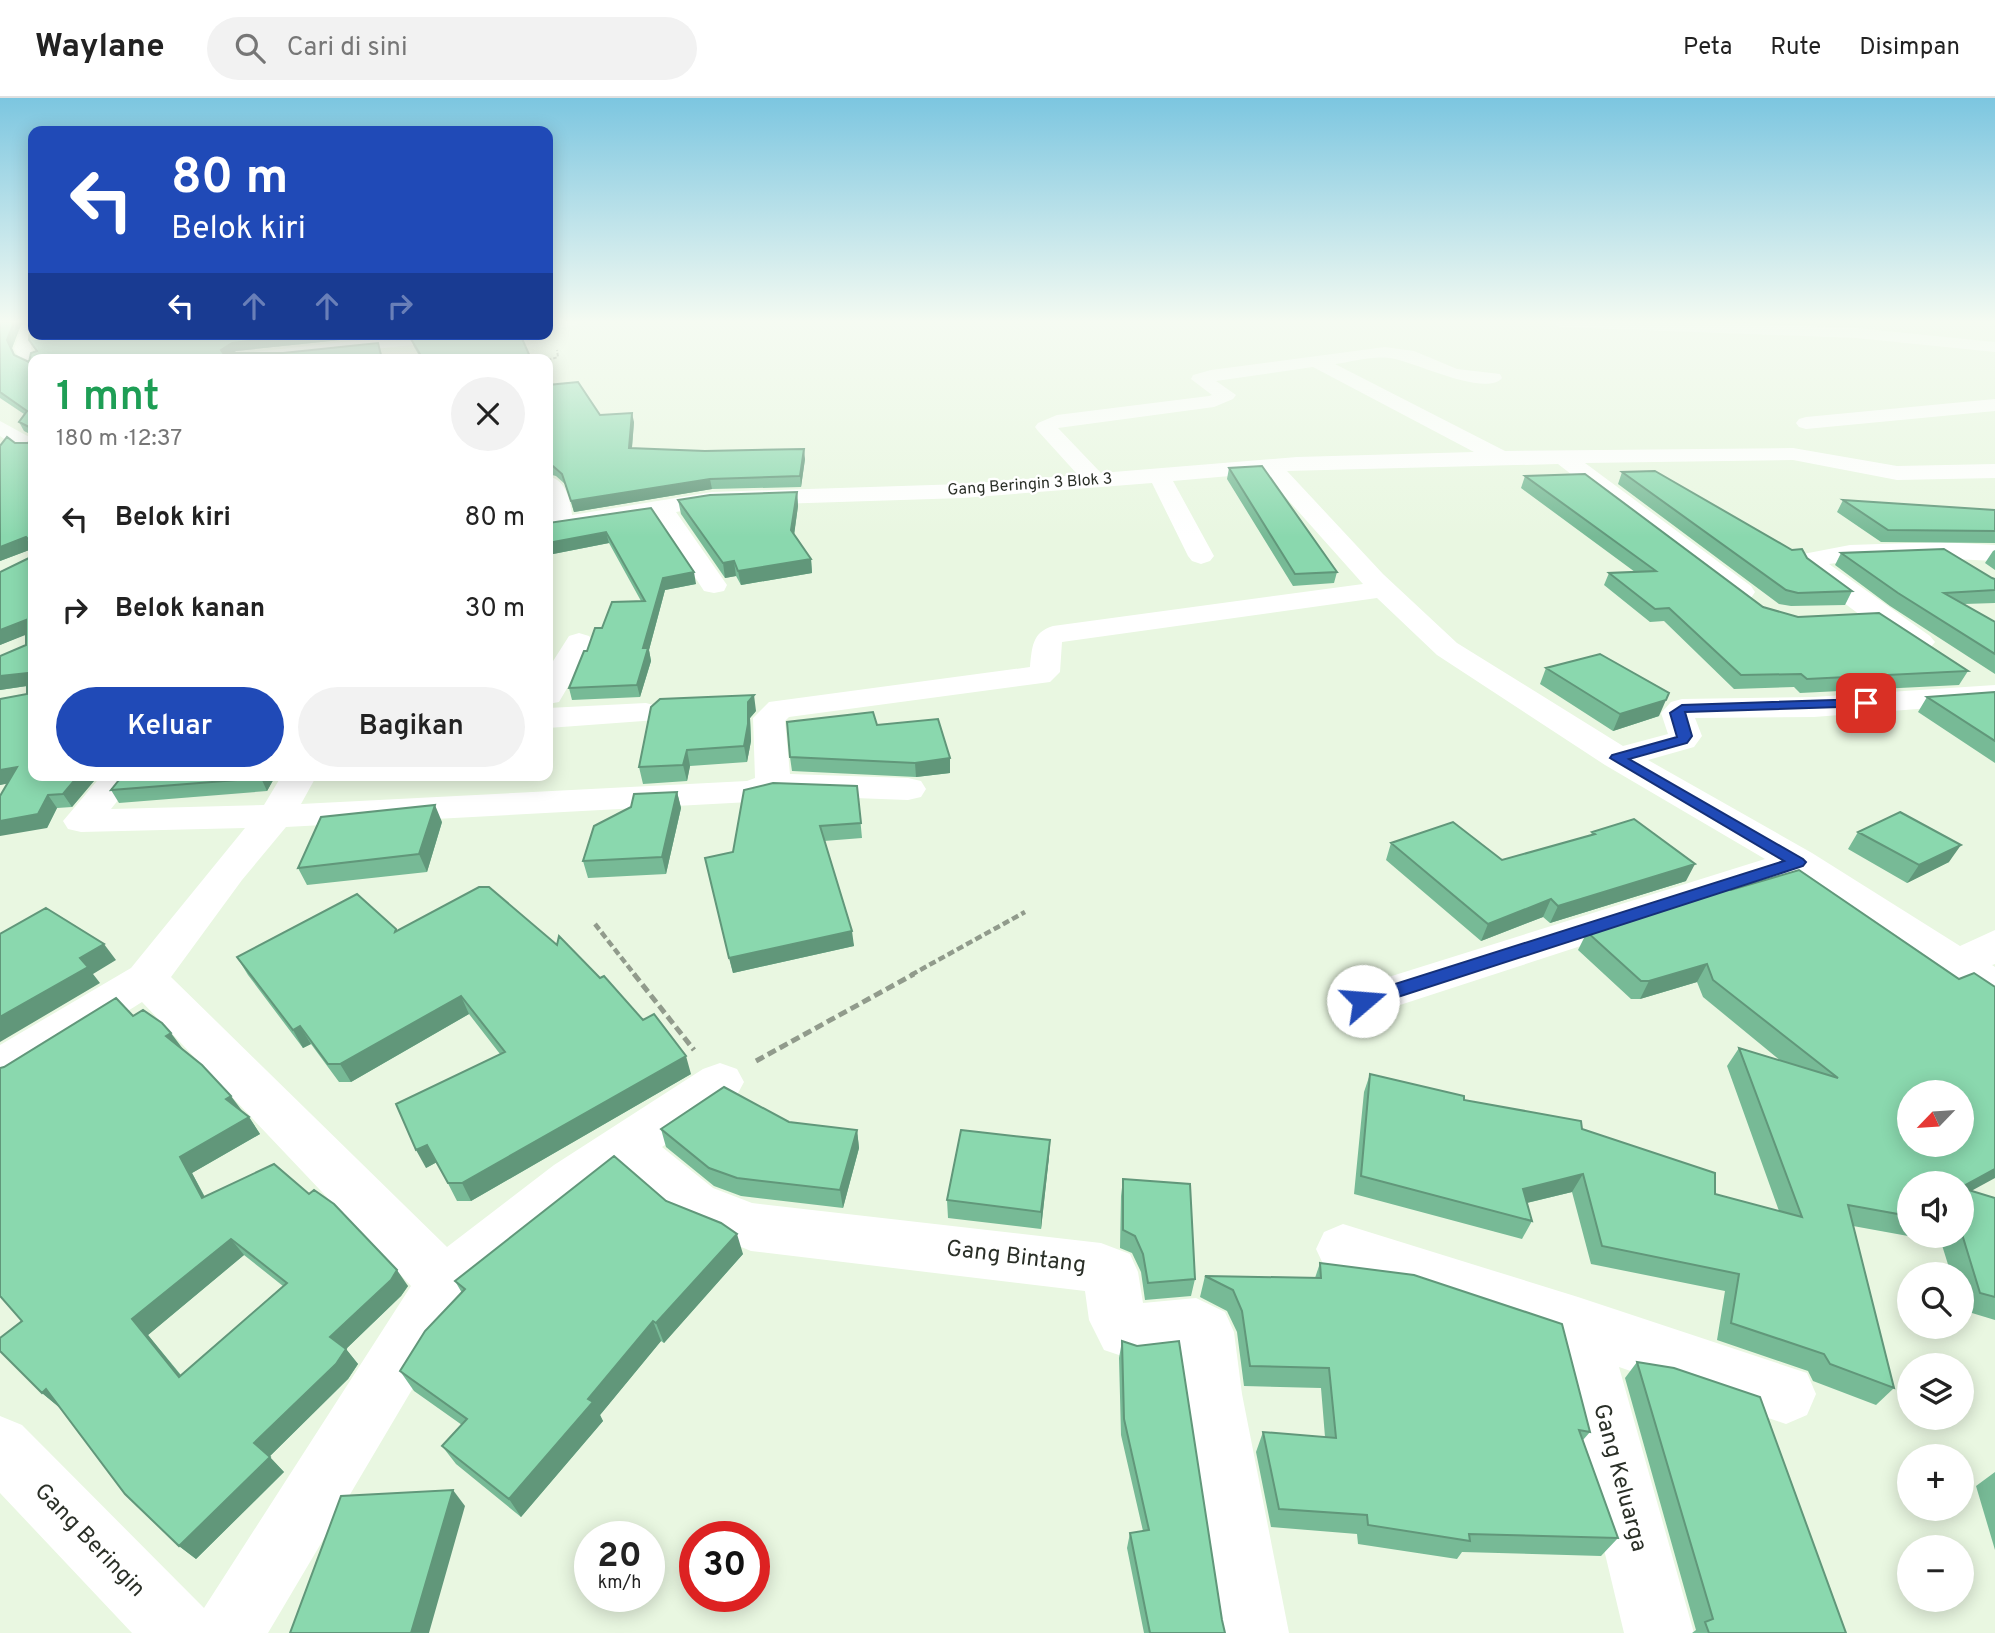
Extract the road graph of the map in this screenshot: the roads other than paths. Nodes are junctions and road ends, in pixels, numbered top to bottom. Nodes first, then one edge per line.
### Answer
1 (1224, 394) edge
2 (1377, 394) edge
3 (1411, 394) edge
4 (1381, 396) junction
5 (1995, 405) edge
6 (1806, 423) dead end
7 (0, 427) edge
8 (28, 444) edge
9 (1563, 457) junction
10 (1500, 458) junction
11 (1270, 467) junction
12 (1995, 471) edge
13 (1159, 475) junction
14 (1095, 481) junction
15 (553, 490) edge
16 (660, 506) junction
17 (554, 525) edge
18 (1940, 550) junction
19 (1995, 552) edge
20 (1201, 556) dead end
21 (1985, 578) edge
22 (714, 585) dead end
23 (1383, 589) junction
24 (1759, 606) edge
25 (1879, 614) junction
26 (1841, 616) edge
27 (579, 642) dead end
28 (553, 686) edge
29 (1995, 692) edge
30 (646, 713) dead end
31 (553, 718) edge
32 (1617, 758) junction
33 (116, 781) edge
34 (296, 781) edge
35 (498, 781) edge
36 (773, 784) junction
37 (908, 789) dead end
38 (483, 806) junction
39 (275, 816) junction
40 (1798, 862) junction
41 (1995, 945) edge
42 (1959, 965) junction
43 (146, 979) junction
44 (1995, 988) edge
45 (1363, 1001) dead end
46 (0, 1068) edge
47 (720, 1082) road end
48 (624, 1146) junction
49 (1343, 1249) dead end
50 (445, 1282) junction
51 (1578, 1324) junction
52 (1786, 1394) dead end
53 (0, 1447) edge
54 (180, 1633) edge
55 (229, 1633) edge
56 (1254, 1633) edge
57 (1660, 1633) edge

1 - 14 street
2 - 4 street
3 - 4 street
4 - 10 street
5 - 6 street
7 - 8 street
9 - 10 street, Gang Beringin 3 Blok 3
9 - 12 street, Gang Beringin 3 Blok 3
9 - 24 street
10 - 11 street, Gang Beringin 3 Blok 3
11 - 13 street, Gang Beringin 3 Blok 3
11 - 23 street
13 - 14 street, Gang Beringin 3 Blok 3
13 - 20 street
14 - 16 street, Gang Beringin 3 Blok 3
15 - 17 street
16 - 17 street, Gang Beringin 3 Blok 3
16 - 22 street
18 - 19 street
18 - 21 street
18 - 25 street
23 - 32 street
23 - 36 street
25 - 26 street
25 - 29 street
27 - 28 street
29 - 32 street
30 - 31 street
32 - 40 street
33 - 39 street
34 - 39 street
35 - 38 street
36 - 37 street
36 - 38 street
38 - 39 street
39 - 43 street
40 - 42 street
40 - 45 street
41 - 42 street
42 - 44 street
43 - 46 street
43 - 50 street
47 - 48 street
48 - 50 street
48 - 56 street, Gang Bintang
49 - 51 street
50 - 55 street
51 - 52 street
51 - 57 street, Gang Keluarga
53 - 54 street, Gang Beringin

